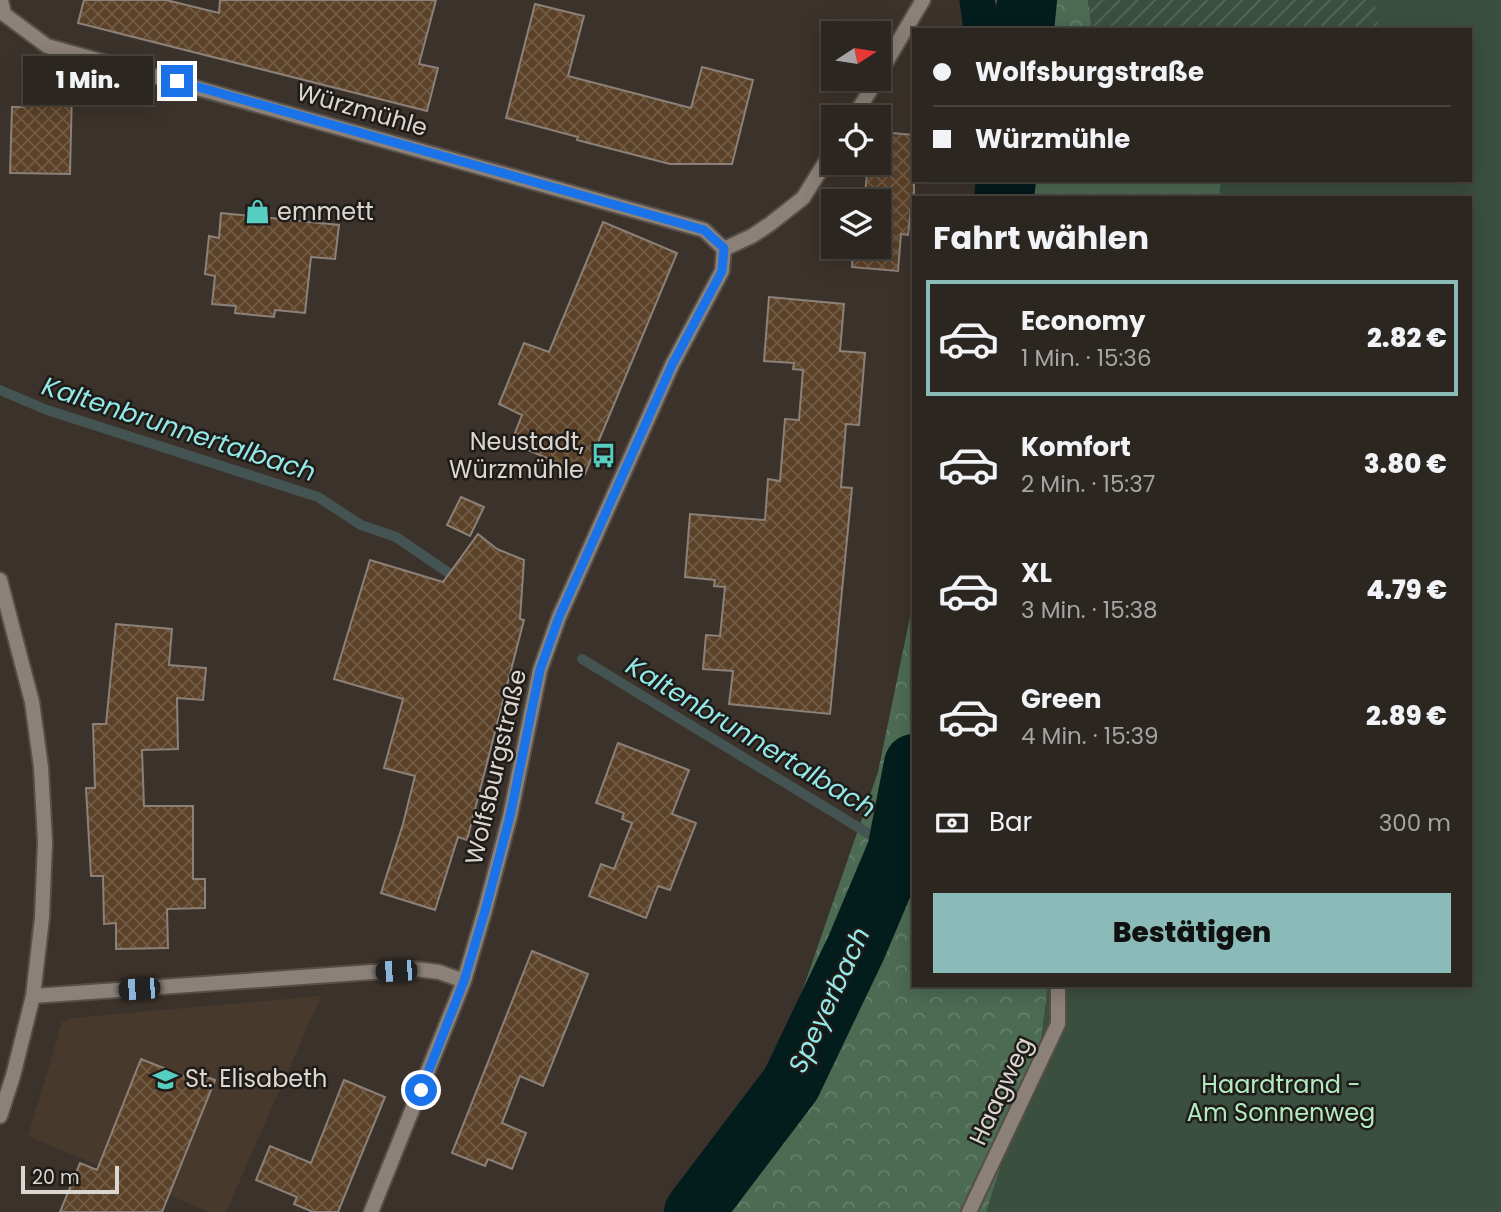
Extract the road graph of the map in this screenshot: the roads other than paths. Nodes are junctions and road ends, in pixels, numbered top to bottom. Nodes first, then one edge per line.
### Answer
1 (1, 0) edge
2 (923, 0) edge
3 (891, 55) edge
4 (821, 169) edge
5 (724, 248) junction
6 (0, 580) edge
7 (464, 981) junction
8 (1058, 987) edge
9 (33, 996) junction
10 (0, 1116) edge
11 (371, 1212) edge
12 (969, 1212) edge

1 - 5 street, Würzmühle
2 - 3 street
4 - 5 street
5 - 7 street, Wolfsburgstraße
6 - 9 street
7 - 9 street
7 - 11 street, Wolfsburgstraße
8 - 12 street, Haagweg
9 - 10 street

